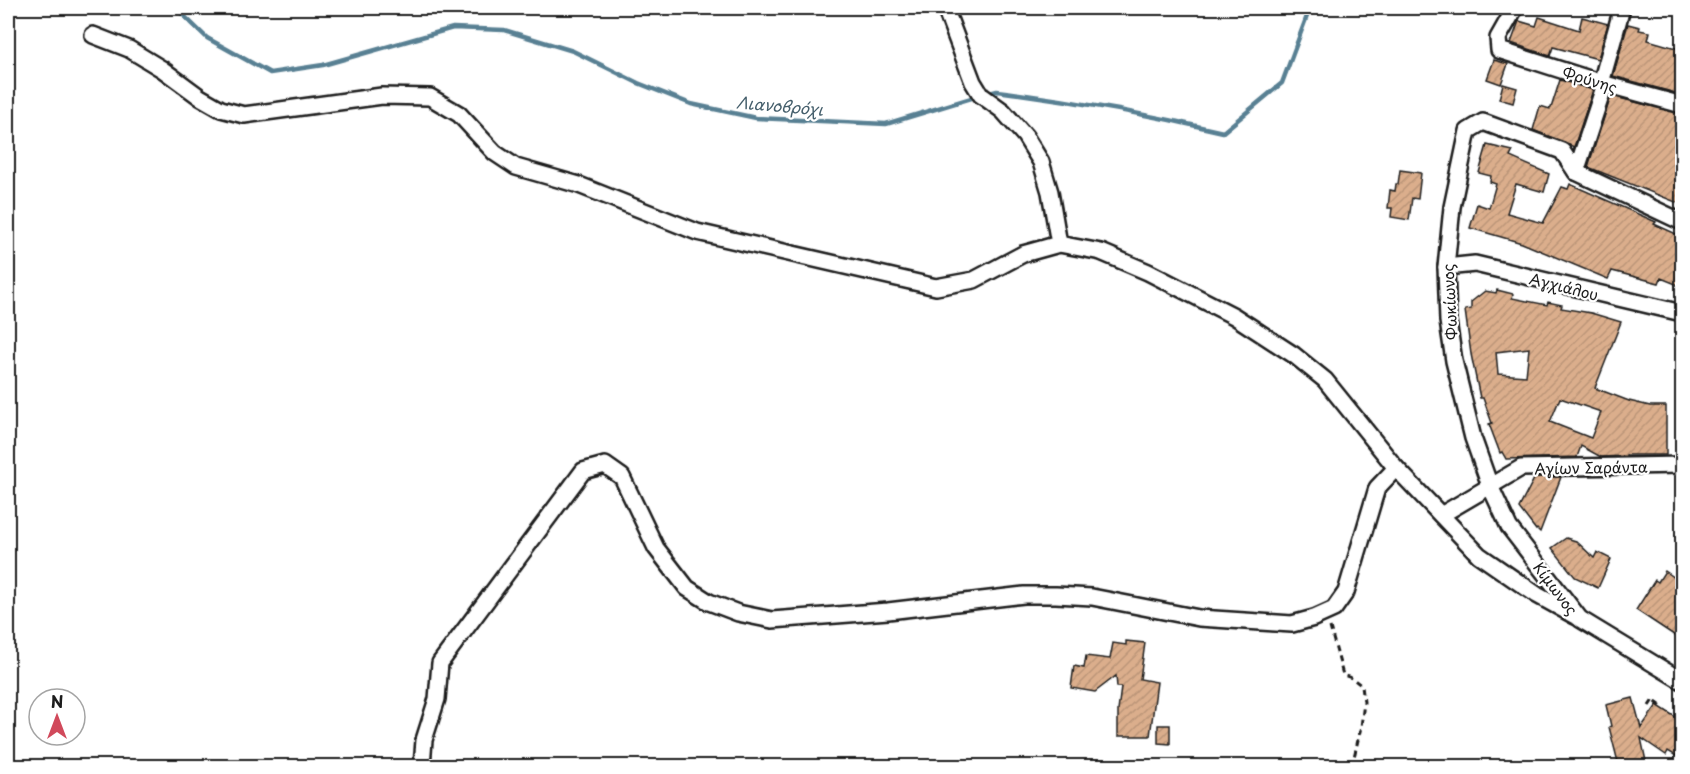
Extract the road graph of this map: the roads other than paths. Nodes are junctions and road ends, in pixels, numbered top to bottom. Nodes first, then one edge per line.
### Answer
1 (945, 8) edge
2 (1515, 8) edge
3 (1622, 8) edge
4 (93, 35) dead end
5 (1603, 83) junction
6 (1683, 105) edge
7 (1576, 172) junction
8 (1683, 222) edge
9 (1059, 244) junction
10 (1446, 267) junction
11 (1683, 313) edge
12 (1683, 465) edge
13 (1396, 468) junction
14 (1490, 486) junction
15 (1441, 515) junction
16 (1580, 619) junction
17 (1683, 681) edge
18 (422, 766) edge

1 - 9 street
2 - 5 street, Φρύνης
3 - 5 street
4 - 9 street
5 - 6 street, Φρύνης
5 - 7 street
7 - 8 street
7 - 10 street, Φωκίωνος
9 - 13 street
10 - 11 street, Αγχιάλου
10 - 14 street, Φωκίωνος
12 - 14 street, Αγίων Σαράντα
13 - 15 street
13 - 18 street
14 - 15 street, Αγίων Σαράντα
14 - 16 street, Κίμωνος
15 - 16 street
16 - 17 street, Κίμωνος

